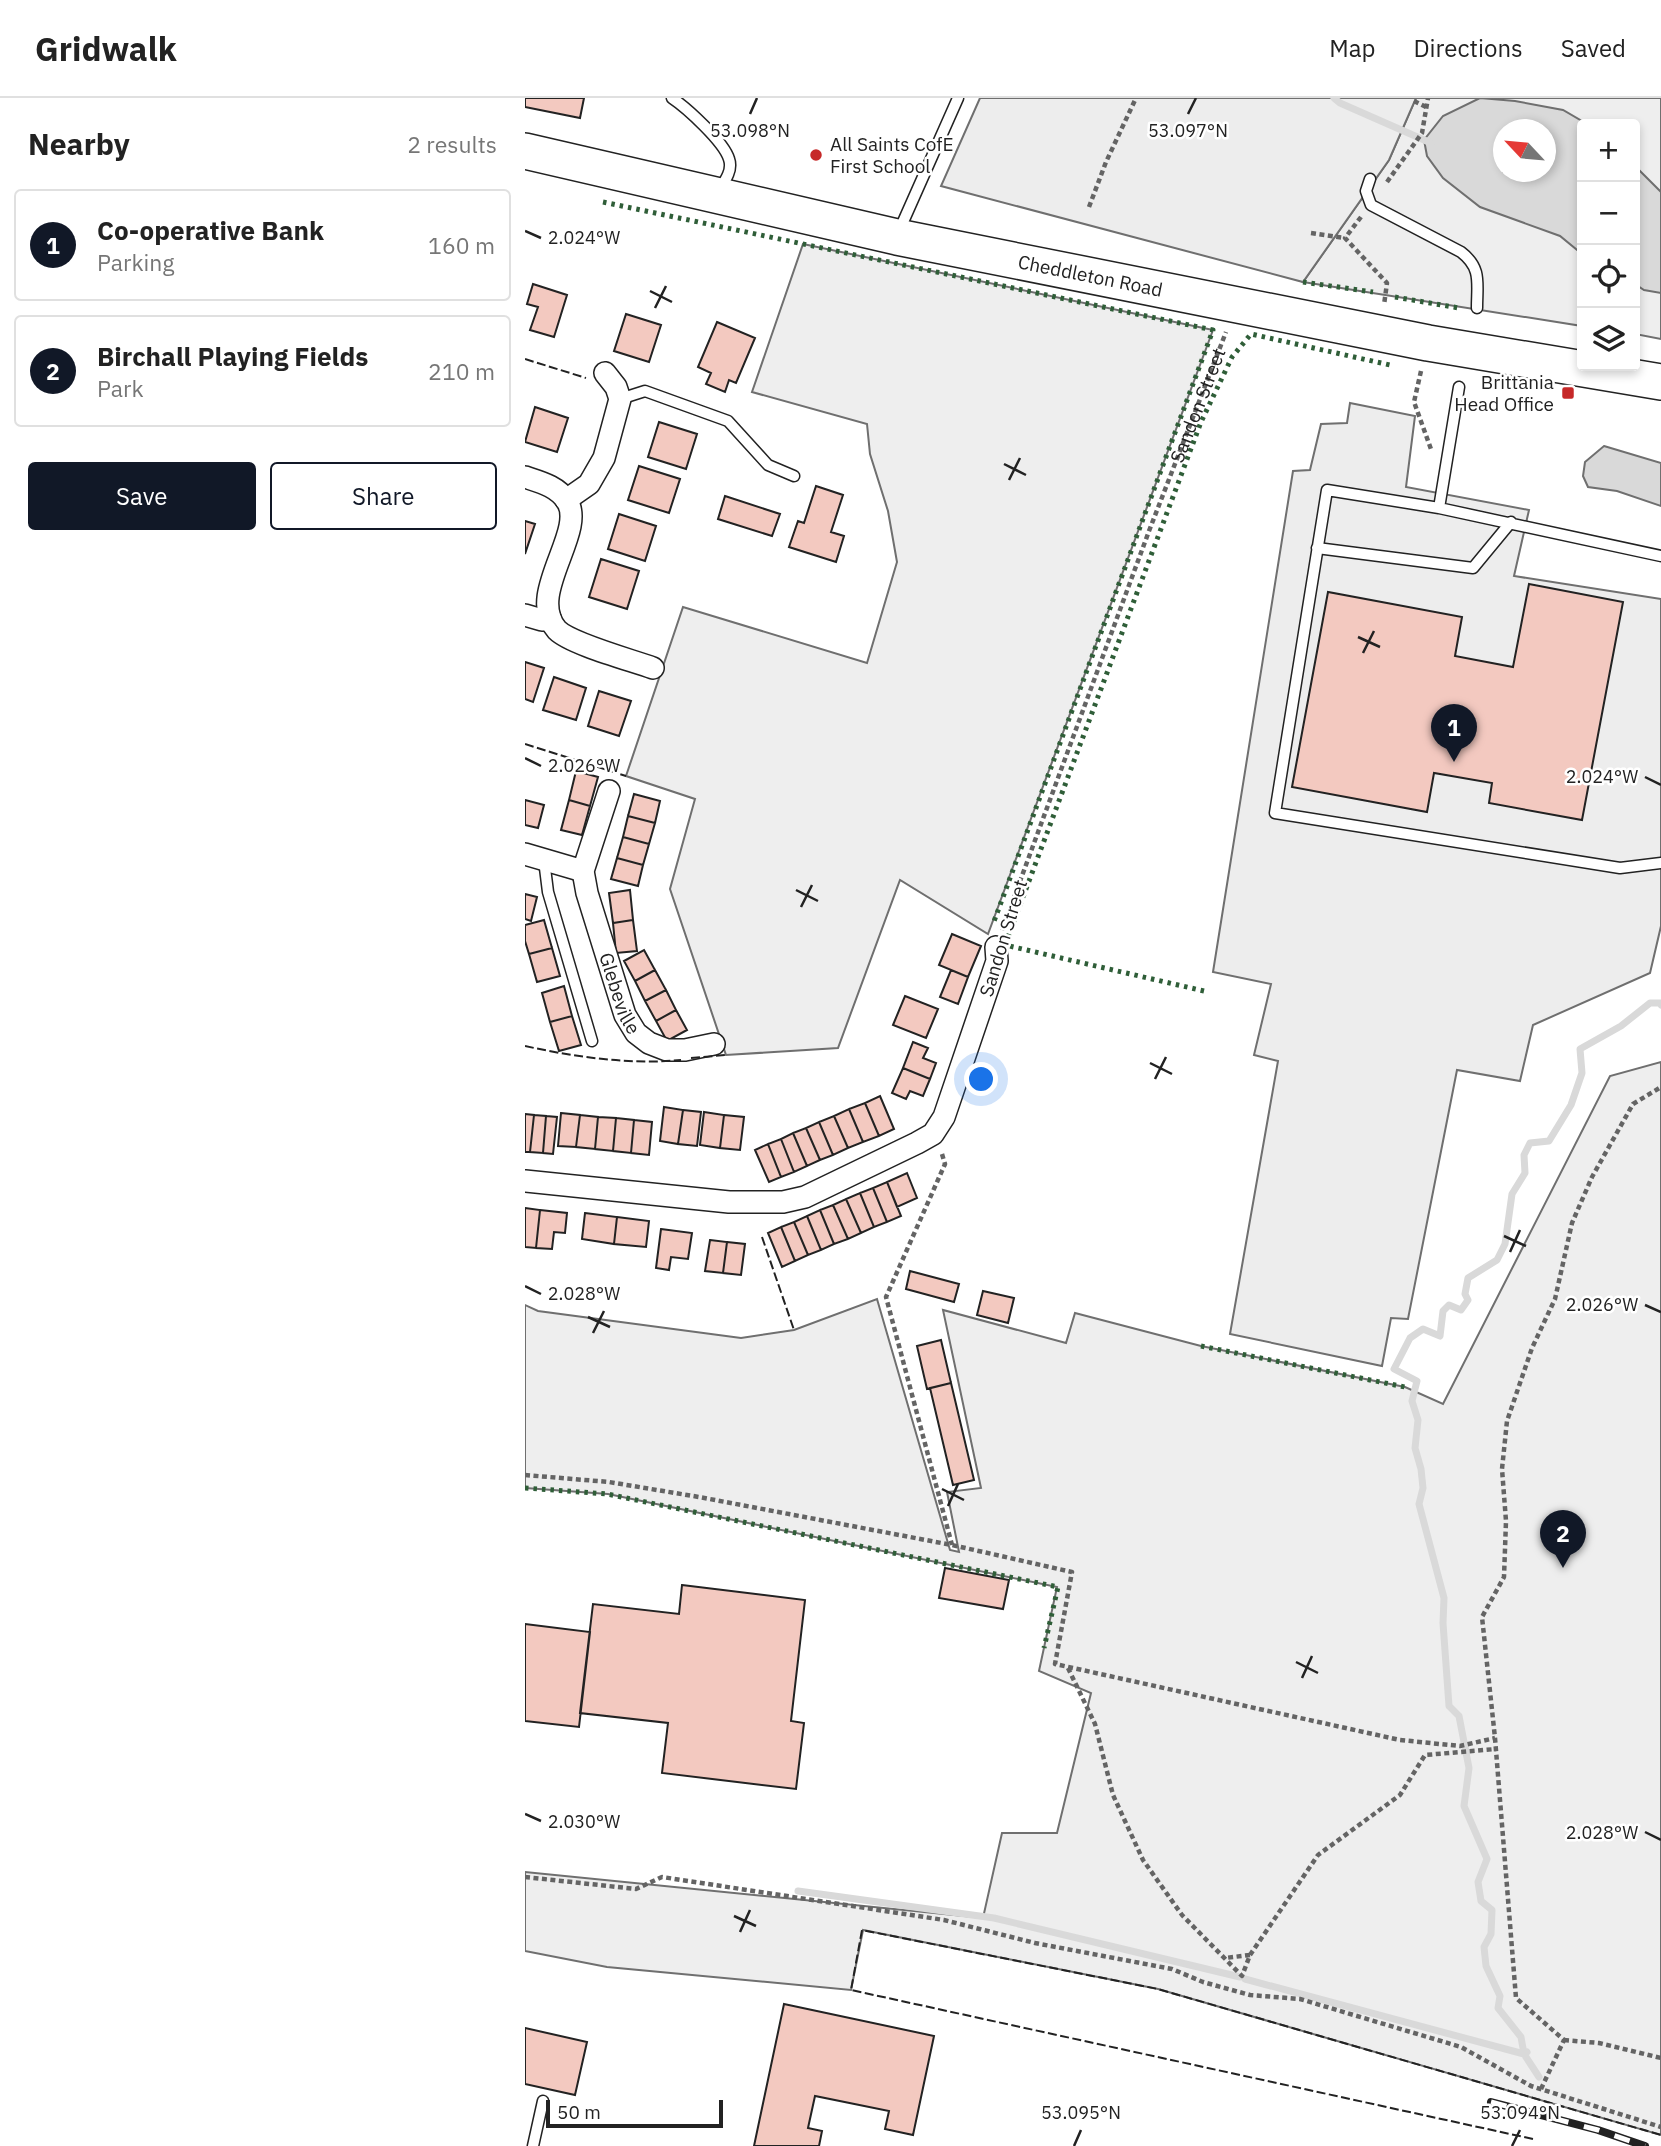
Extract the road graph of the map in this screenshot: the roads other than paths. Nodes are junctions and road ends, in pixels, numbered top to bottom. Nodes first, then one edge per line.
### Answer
1 (672, 98) edge
2 (958, 98) edge
3 (525, 151) edge
4 (1370, 179) dead end
5 (716, 195) junction
6 (897, 237) junction
7 (1477, 308) dead end
8 (605, 373) dead end
9 (1661, 382) edge
10 (1459, 387) dead end
11 (620, 399) junction
12 (794, 476) dead end
13 (525, 477) edge
14 (566, 500) junction
15 (1439, 508) junction
16 (1511, 522) junction
17 (1317, 548) junction
18 (1661, 556) edge
19 (525, 615) edge
20 (549, 618) junction
21 (653, 668) dead end
22 (609, 791) dead end
23 (535, 857) edge
24 (1661, 863) edge
25 (583, 871) junction
26 (996, 947) road end
27 (592, 1041) dead end
28 (714, 1044) dead end
29 (525, 1181) edge
30 (543, 2101) dead end
31 (533, 2146) edge

1 - 5 lane
2 - 6 lane
3 - 5 highway, Cheddleton Road
4 - 7 lane
5 - 6 highway, Cheddleton Road
6 - 9 highway, Cheddleton Road
8 - 11 street
10 - 15 lane
11 - 12 lane
11 - 14 street
13 - 14 street
14 - 20 street
15 - 16 lane
15 - 17 lane
16 - 17 lane
16 - 18 lane
17 - 24 lane
19 - 20 street
20 - 21 street
22 - 25 street
23 - 25 street, Glebeville
23 - 27 lane, Glebeville
25 - 28 street, Glebeville
26 - 29 street, Sandon Street
30 - 31 lane

